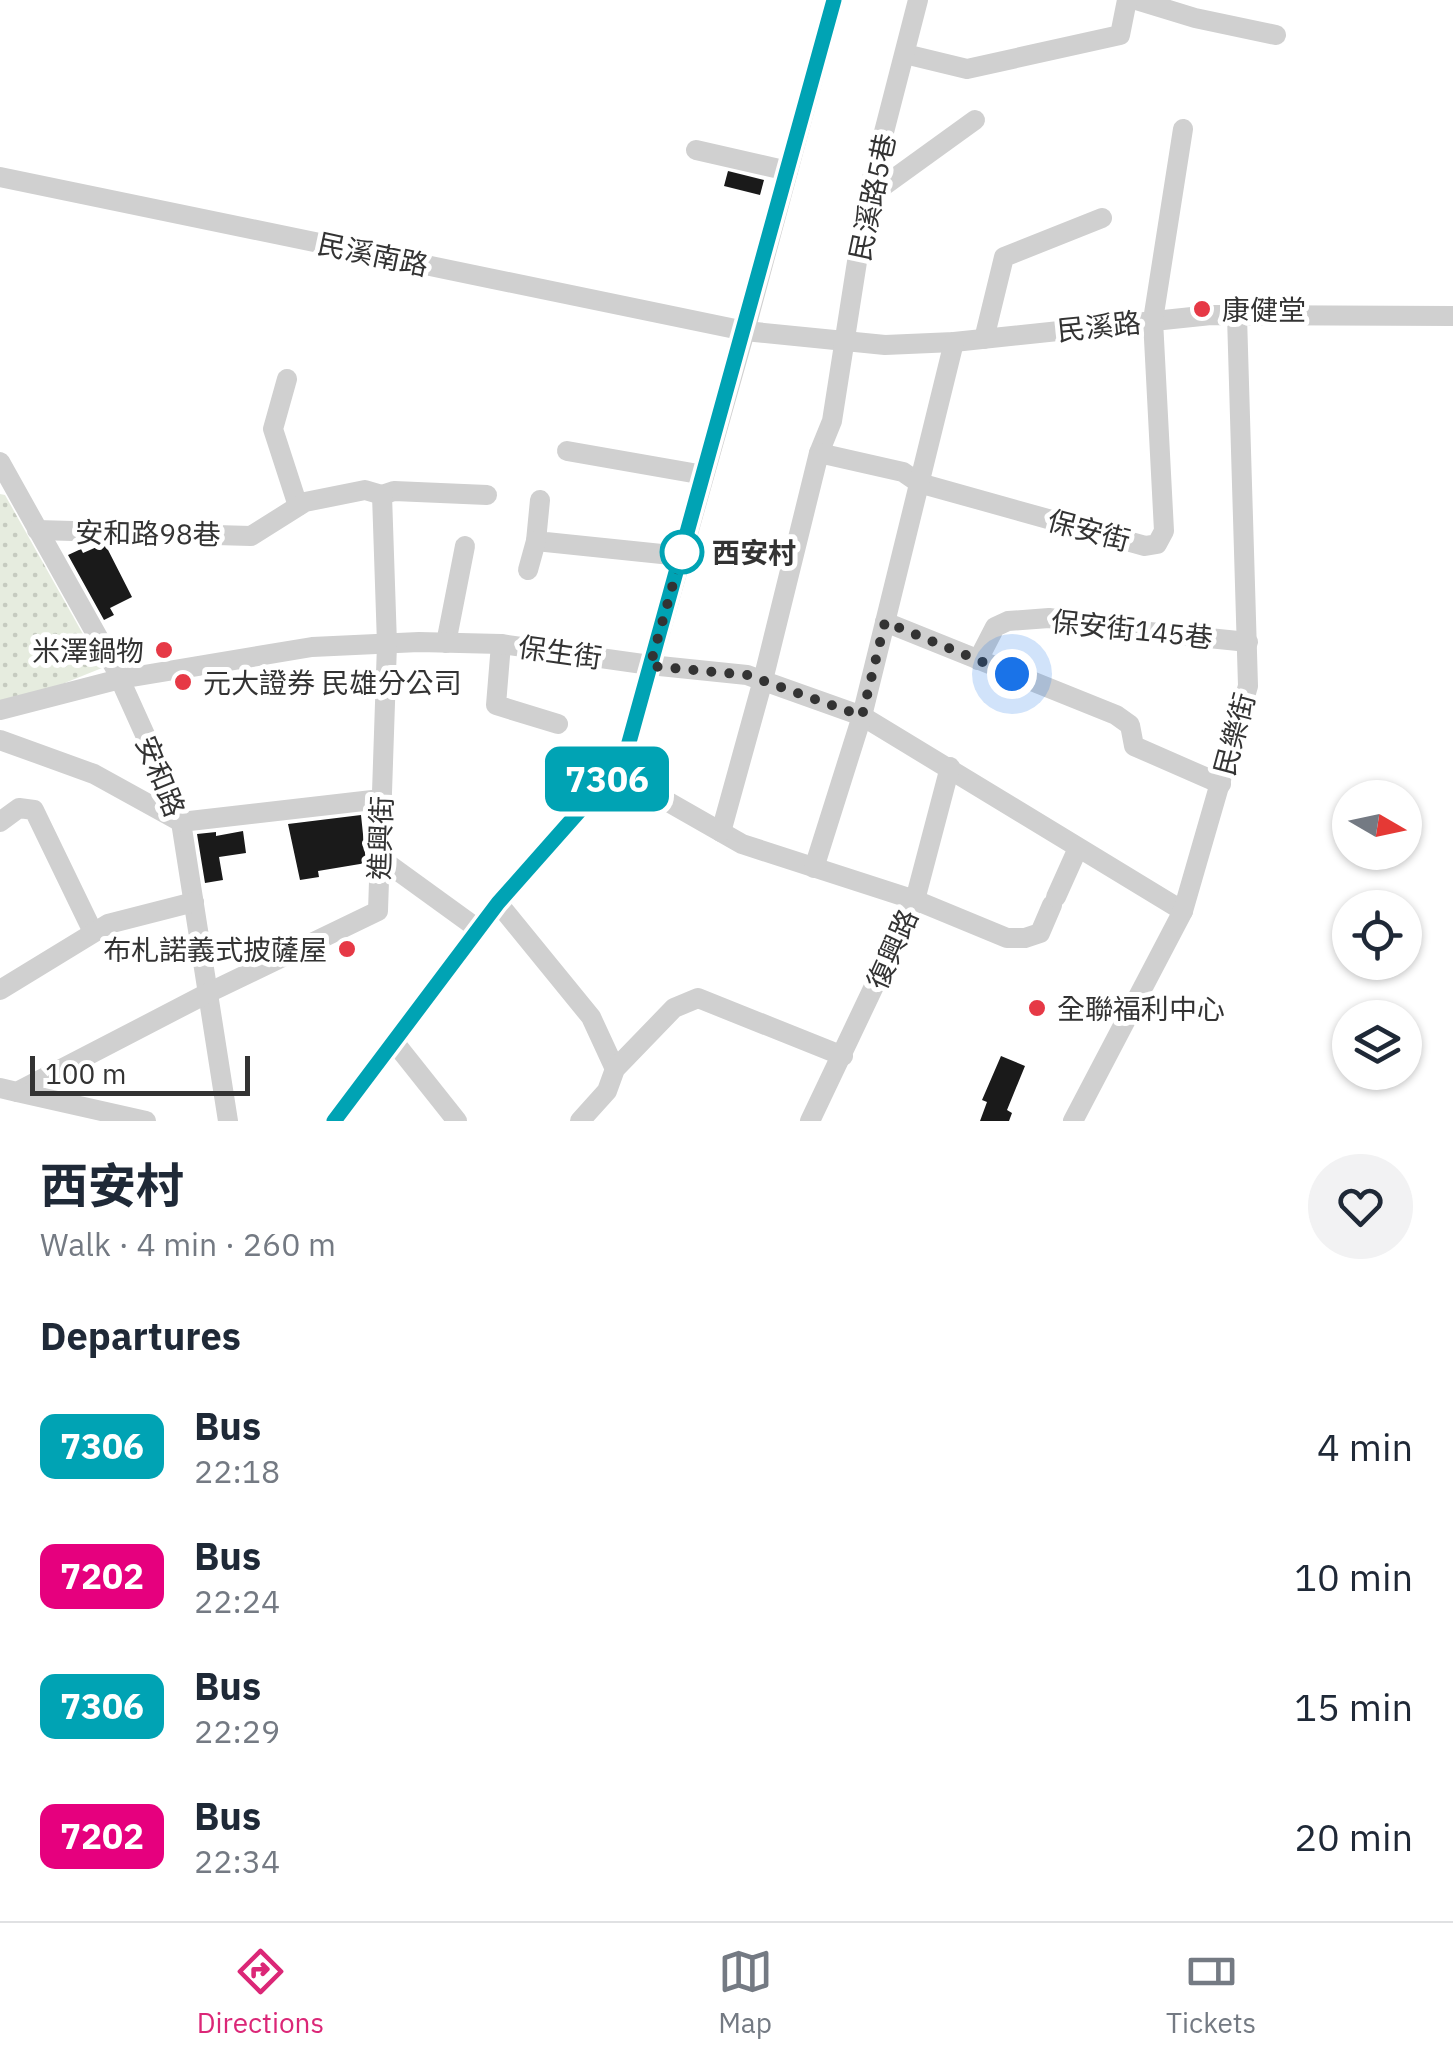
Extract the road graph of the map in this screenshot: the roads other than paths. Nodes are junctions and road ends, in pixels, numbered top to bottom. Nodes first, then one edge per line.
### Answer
1 (834, 0) edge
2 (918, 0) edge
3 (1126, 0) edge
4 (1136, 0) edge
5 (1276, 36) dead end
6 (905, 54) junction
7 (975, 120) dead end
8 (1182, 129) dead end
9 (696, 150) dead end
10 (788, 171) junction
11 (0, 177) edge
12 (866, 198) junction
13 (1102, 218) dead end
14 (1237, 316) junction
15 (1453, 316) edge
16 (1153, 320) junction
17 (745, 331) junction
18 (984, 338) junction
19 (846, 342) junction
20 (954, 342) junction
21 (287, 380) dead end
22 (567, 451) dead end
23 (819, 453) junction
24 (0, 462) edge
25 (704, 475) junction
26 (920, 483) junction
27 (6, 485) edge
28 (382, 495) junction
29 (487, 495) dead end
30 (540, 500) dead end
31 (298, 506) junction
32 (37, 530) junction
33 (536, 541) junction
34 (465, 546) dead end
35 (681, 556) junction
36 (528, 570) dead end
37 (885, 622) junction
38 (1248, 642) junction
39 (446, 643) junction
40 (386, 644) junction
41 (501, 644) junction
42 (978, 660) junction
43 (650, 666) junction
44 (120, 679) junction
45 (763, 680) junction
46 (0, 710) edge
47 (862, 716) junction
48 (558, 724) dead end
49 (0, 740) edge
50 (950, 767) junction
51 (614, 772) junction
52 (1220, 784) junction
53 (382, 799) junction
54 (0, 822) edge
55 (181, 822) junction
56 (721, 832) junction
57 (1078, 848) junction
58 (380, 858) junction
59 (814, 868) junction
60 (915, 900) junction
61 (194, 902) junction
62 (498, 903) junction
63 (1183, 911) junction
64 (478, 929) junction
65 (93, 932) junction
66 (0, 990) edge
67 (208, 992) junction
68 (395, 1043) junction
69 (844, 1056) junction
70 (616, 1068) junction
71 (5, 1090) edge
72 (146, 1121) edge
73 (228, 1121) edge
74 (334, 1121) edge
75 (456, 1121) edge
76 (580, 1121) edge
77 (810, 1121) edge
78 (1073, 1121) edge

1 - 10 street
2 - 6 street, 民溪路5巷
3 - 6 street
4 - 5 street
6 - 12 street, 民溪路5巷
7 - 12 street
8 - 16 street
9 - 10 street
10 - 17 street
11 - 17 street, 民溪南路
12 - 19 street, 民溪路5巷
13 - 18 street
14 - 15 street, 民溪路
14 - 16 street, 民溪路
14 - 38 street, 民樂街
16 - 18 street, 民溪路
16 - 26 street, 保安街
17 - 19 street, 民溪路
17 - 25 street
18 - 20 street, 民溪路
19 - 20 street, 民溪路
19 - 23 street, 民溪路5巷
20 - 26 street
21 - 31 street
22 - 25 street
23 - 26 street
23 - 45 street, 民溪路5巷
24 - 27 street, 安和路
25 - 35 street
26 - 37 street
27 - 32 street, 安和路
28 - 29 street, 安和路98巷
28 - 31 street, 安和路98巷
28 - 40 street, 進興街
30 - 33 street
31 - 32 street, 安和路98巷
32 - 44 street, 安和路
33 - 35 street
33 - 36 street
34 - 39 street
35 - 43 street
37 - 42 street
37 - 47 street
38 - 42 street, 保安街145巷
38 - 52 street, 民樂街
39 - 40 street, 保生街
39 - 41 street, 保生街
40 - 44 street, 保生街
40 - 53 street, 進興街
41 - 43 street, 保生街
41 - 48 street
42 - 52 street
43 - 45 street, 保生街
43 - 51 street
44 - 46 street, 保生街
44 - 55 street, 安和路
45 - 47 street, 保生街
45 - 56 street, 民溪路5巷
47 - 50 street, 保生街
47 - 59 street
49 - 55 street
50 - 57 street, 保生街
50 - 60 street, 復興路
51 - 56 street
51 - 62 street
52 - 63 street, 民樂街
53 - 55 street
53 - 58 street, 進興街
54 - 65 street
55 - 61 street, 安和路
56 - 59 street
57 - 60 street
57 - 63 street, 保生街
58 - 64 street
58 - 67 street, 進興街
59 - 60 street
60 - 69 street, 復興路
61 - 65 street
61 - 67 street, 安和路
62 - 64 street
62 - 70 street
63 - 78 street, 民樂街
64 - 68 street
65 - 66 street
67 - 71 street, 進興街
67 - 73 street, 安和路
68 - 74 street
68 - 75 street
69 - 70 street
69 - 77 street, 復興路
70 - 76 street
71 - 72 street

